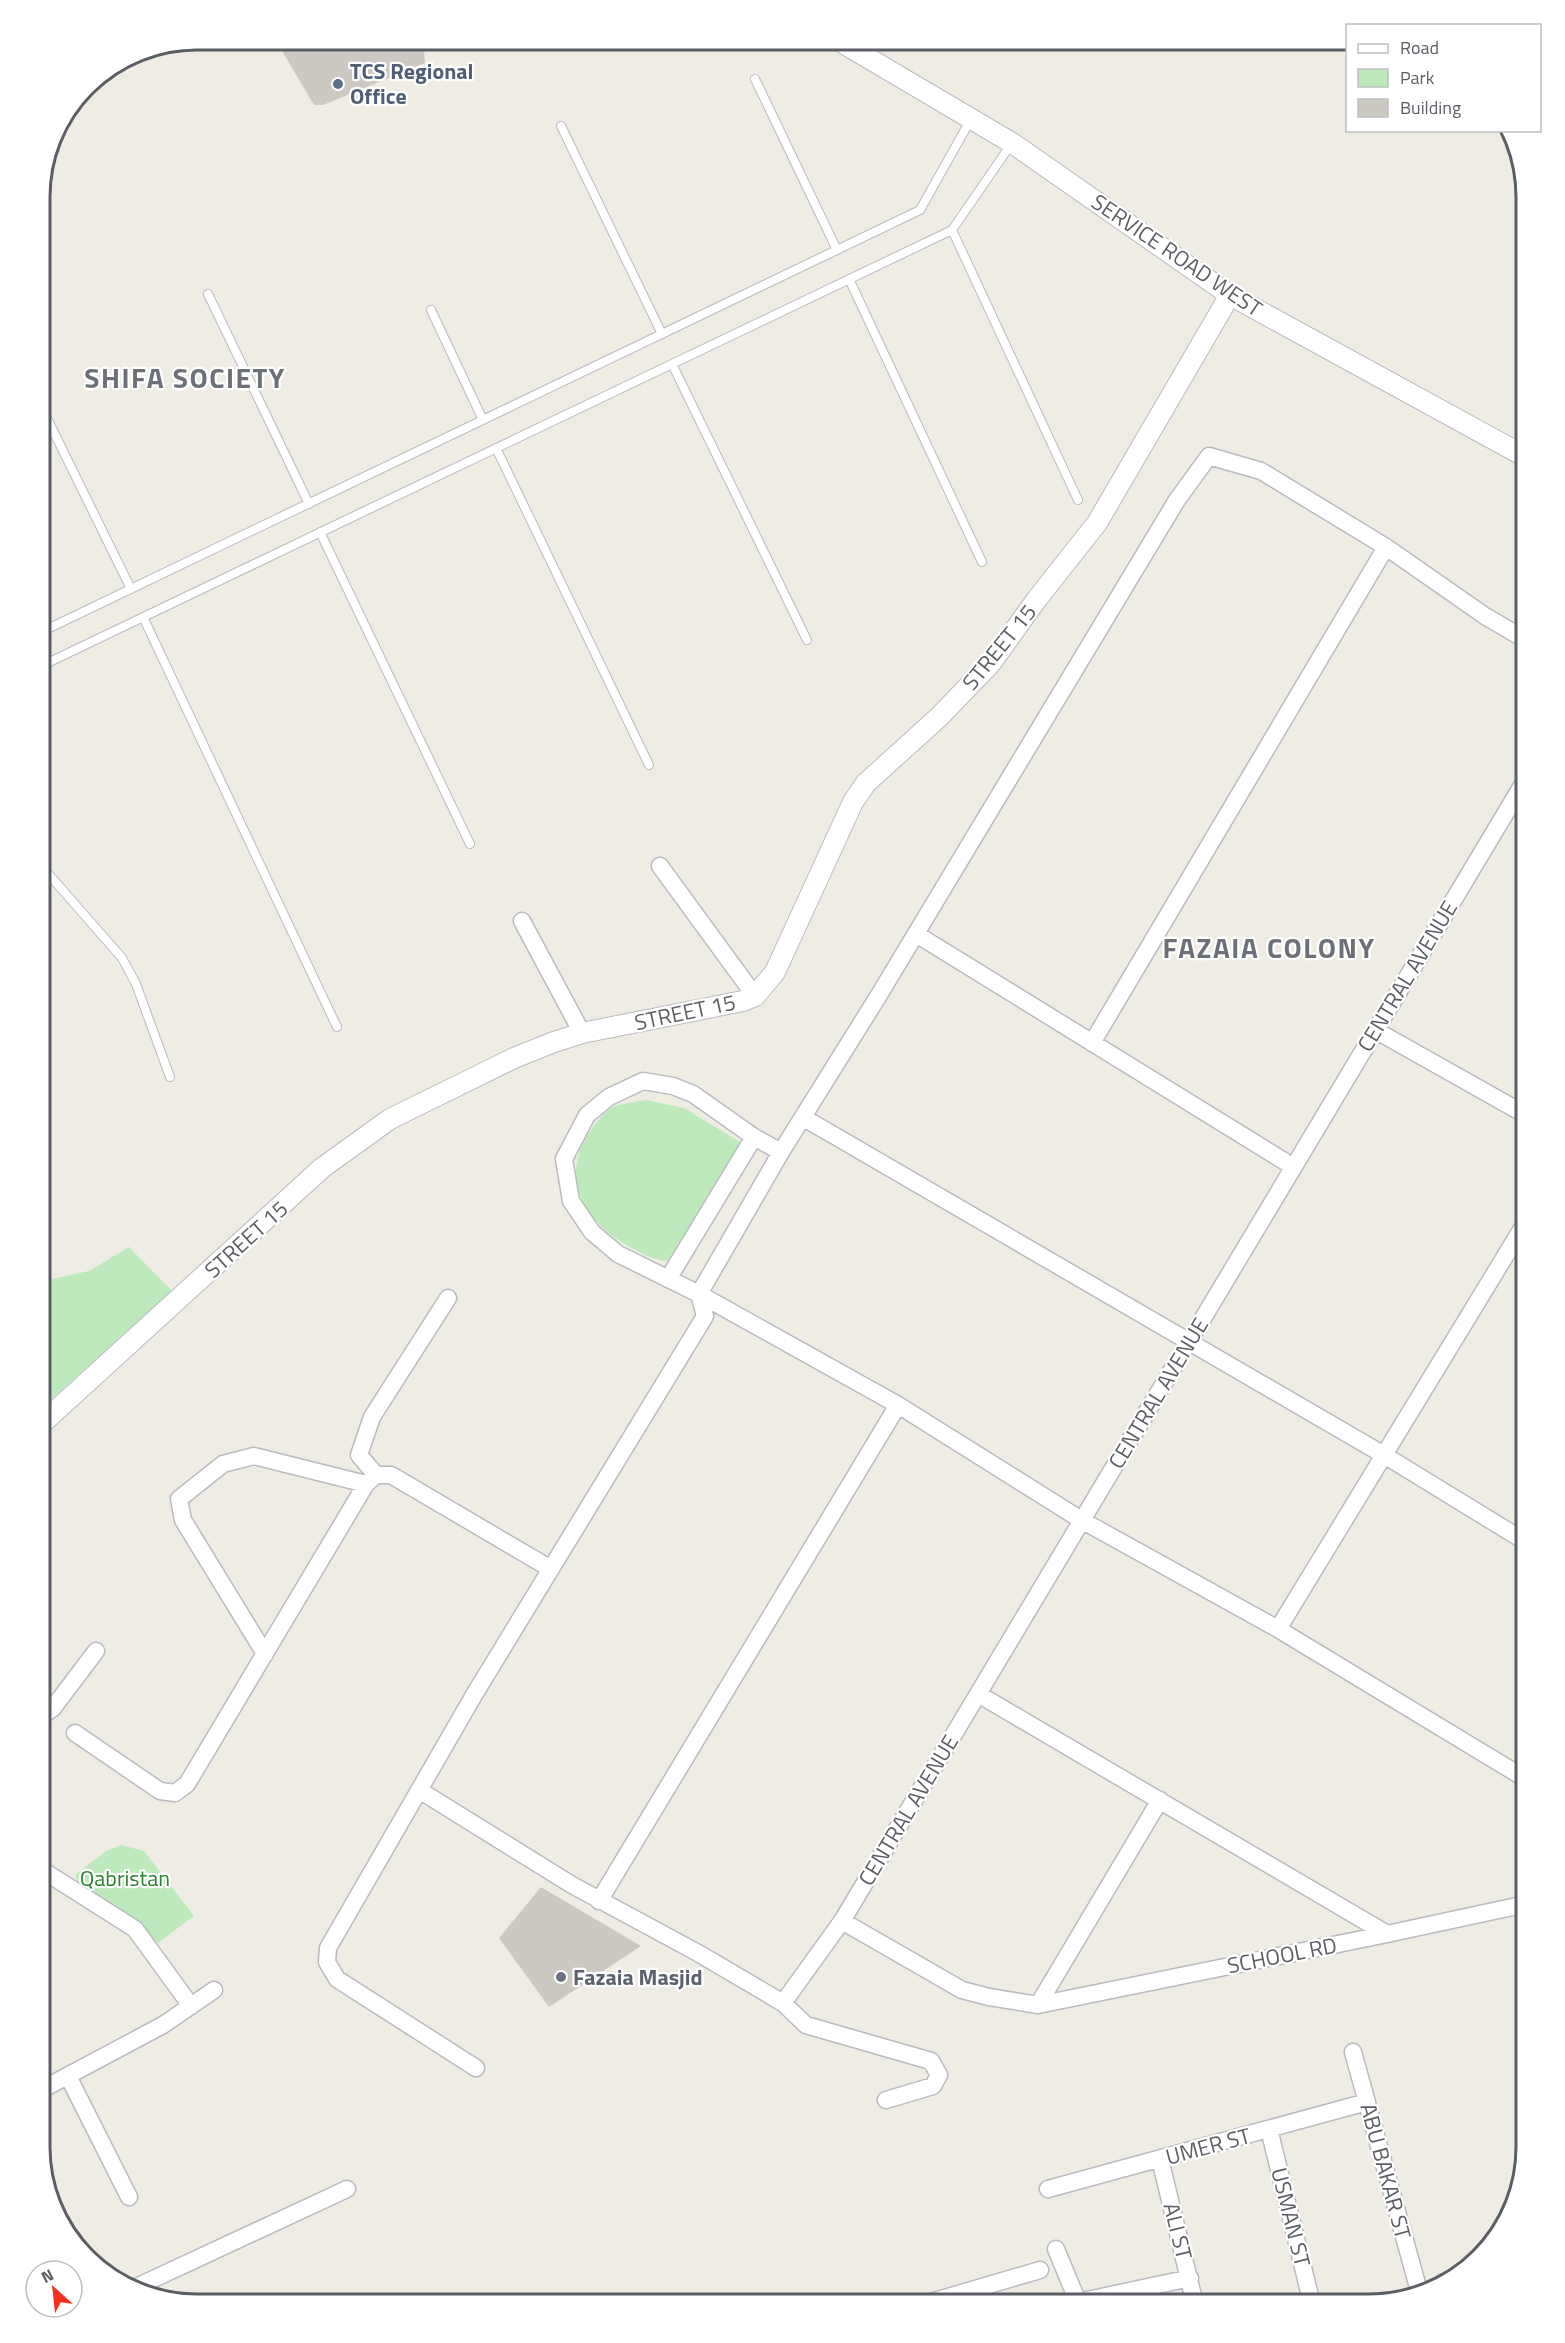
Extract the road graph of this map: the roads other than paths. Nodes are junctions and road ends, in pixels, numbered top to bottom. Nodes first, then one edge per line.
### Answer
1 (855, 50) edge
2 (755, 79) dead end
3 (971, 119) junction
4 (561, 126) dead end
5 (1012, 143) junction
6 (952, 230) junction
7 (837, 250) junction
8 (849, 279) junction
9 (208, 294) dead end
10 (1230, 295) junction
11 (431, 310) dead end
12 (662, 334) junction
13 (672, 364) junction
14 (483, 420) junction
15 (50, 424) edge
16 (496, 448) junction
17 (1516, 452) edge
18 (1078, 500) dead end
19 (309, 504) junction
20 (320, 532) junction
21 (1386, 547) junction
22 (982, 562) dead end
23 (131, 589) junction
24 (143, 617) junction
25 (50, 628) edge
26 (1516, 634) edge
27 (807, 640) dead end
28 (50, 662) edge
29 (649, 765) dead end
30 (1516, 796) edge
31 (470, 844) dead end
32 (660, 866) dead end
33 (50, 876) edge
34 (522, 921) dead end
35 (916, 934) junction
36 (755, 996) junction
37 (337, 1027) dead end
38 (1375, 1030) junction
39 (582, 1033) junction
40 (1092, 1042) junction
41 (170, 1077) dead end
42 (1516, 1109) edge
43 (804, 1118) junction
44 (754, 1137) junction
45 (781, 1152) junction
46 (1292, 1166) junction
47 (1516, 1238) edge
48 (668, 1279) junction
49 (699, 1294) junction
50 (448, 1298) dead end
51 (1189, 1341) junction
52 (898, 1405) junction
53 (50, 1416) edge
54 (1384, 1455) junction
55 (371, 1479) junction
56 (1083, 1521) junction
57 (1516, 1536) edge
58 (551, 1569) junction
59 (1278, 1629) junction
60 (96, 1651) dead end
61 (265, 1654) junction
62 (978, 1695) junction
63 (50, 1711) edge
64 (75, 1733) dead end
65 (1516, 1773) edge
66 (419, 1790) junction
67 (1160, 1800) junction
68 (50, 1875) edge
69 (599, 1901) junction
70 (1516, 1906) edge
71 (842, 1922) junction
72 (1387, 1934) junction
73 (214, 1990) dead end
74 (783, 2004) junction
75 (1038, 2005) junction
76 (191, 2006) junction
77 (1353, 2052) dead end
78 (476, 2068) dead end
79 (68, 2076) junction
80 (50, 2085) edge
81 (886, 2100) dead end
82 (1367, 2102) junction
83 (1269, 2129) junction
84 (1160, 2159) junction
85 (347, 2188) dead end
86 (1048, 2189) dead end
87 (129, 2197) dead end
88 (1056, 2249) dead end
89 (1040, 2270) dead end
90 (1190, 2278) junction
91 (143, 2284) edge
92 (1417, 2285) edge
93 (959, 2294) edge
94 (1075, 2294) edge
95 (1116, 2294) edge
96 (1193, 2294) edge
97 (1310, 2294) edge

1 - 3 street, SERVICE ROAD WEST
2 - 7 lane
3 - 5 street, SERVICE ROAD WEST
3 - 7 lane
4 - 12 lane
5 - 6 lane
5 - 10 street, SERVICE ROAD WEST
6 - 8 lane
6 - 18 lane
7 - 12 lane
8 - 13 lane
8 - 22 lane
9 - 19 lane
10 - 17 street, SERVICE ROAD WEST
10 - 36 street, STREET 15
11 - 14 lane
12 - 14 lane
13 - 16 lane
13 - 27 lane
14 - 19 lane
15 - 23 lane
16 - 20 lane
16 - 29 lane
19 - 23 lane
20 - 24 lane
20 - 31 lane
21 - 26 street
21 - 35 street
21 - 40 street
23 - 25 lane
24 - 28 lane
24 - 37 lane
30 - 38 street, CENTRAL AVENUE
32 - 36 street
33 - 41 lane
34 - 39 street
35 - 40 street
35 - 43 street
36 - 39 street, STREET 15
38 - 42 street
38 - 46 street, CENTRAL AVENUE
39 - 53 street, STREET 15
40 - 46 street
43 - 45 street
43 - 51 street
44 - 45 street
44 - 48 street
44 - 48 street
45 - 49 street
46 - 51 street, CENTRAL AVENUE
47 - 54 street
48 - 49 street
49 - 52 street
49 - 58 street
50 - 55 street
51 - 54 street
51 - 56 street, CENTRAL AVENUE
52 - 56 street
52 - 69 street
54 - 57 street
54 - 59 street
55 - 58 street
55 - 61 street
55 - 61 street
56 - 59 street
56 - 62 street, CENTRAL AVENUE
58 - 66 street
59 - 65 street
60 - 63 street
61 - 64 street
62 - 67 street
62 - 71 street, CENTRAL AVENUE
66 - 69 street
66 - 78 street
67 - 72 street
67 - 75 street
68 - 76 street
69 - 74 street
70 - 72 street, SCHOOL RD
71 - 74 street, CENTRAL AVENUE
71 - 75 street
72 - 75 street, SCHOOL RD
73 - 76 street
74 - 81 street
76 - 79 street
77 - 82 street, ABU BAKAR ST
79 - 80 street
79 - 87 street
82 - 83 street, UMER ST
82 - 92 street, ABU BAKAR ST
83 - 84 street, UMER ST
83 - 97 street, USMAN ST
84 - 86 street, UMER ST
84 - 90 street, ALI ST
85 - 91 street
88 - 94 street
89 - 93 street
90 - 95 street
90 - 96 street, ALI ST

